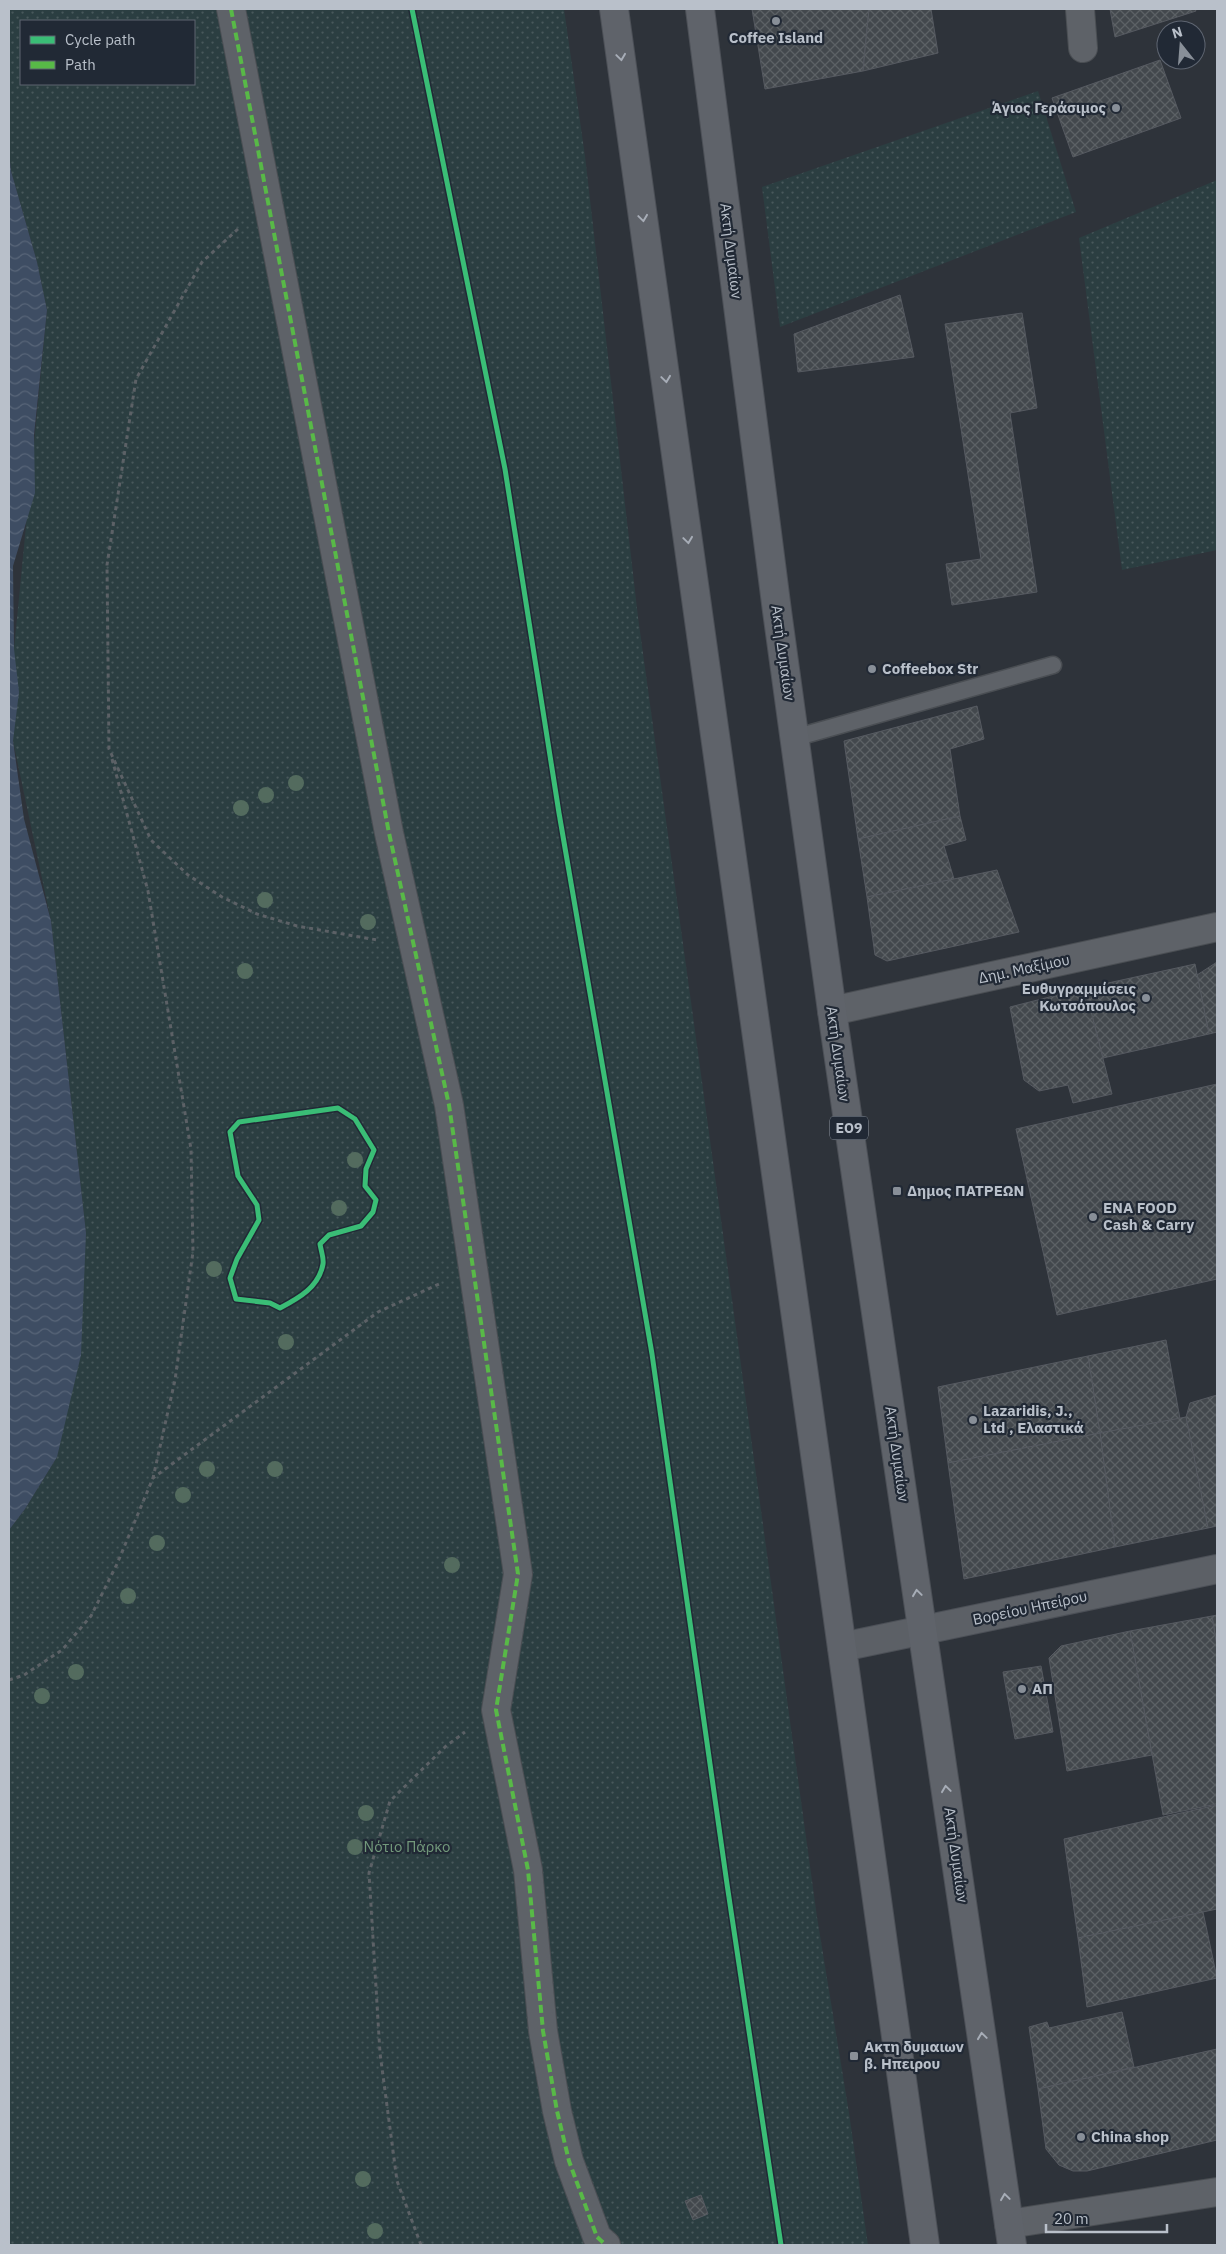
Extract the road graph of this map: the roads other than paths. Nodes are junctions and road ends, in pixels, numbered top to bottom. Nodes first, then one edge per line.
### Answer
1 (231, 9) edge
2 (614, 9) edge
3 (700, 9) edge
4 (1080, 9) edge
5 (1083, 48) dead end
6 (1053, 665) dead end
7 (794, 738) junction
8 (1217, 927) edge
9 (832, 1010) junction
10 (1217, 1568) edge
11 (923, 1631) junction
12 (842, 1648) junction
13 (1217, 2192) edge
14 (1011, 2234) edge
15 (606, 2245) edge
16 (925, 2245) edge

1 - 15 street
2 -> 12 main road
3 - 7 main road, Ακτή Δυμαίων / ΕΟ9
4 - 5 street
6 - 7 lane
7 - 9 main road, Ακτή Δυμαίων / ΕΟ9
8 - 9 street, Δημ. Μαξίμου
11 -> 9 main road, Ακτή Δυμαίων / ΕΟ9
10 - 11 main road, Βορείου Ηπείρου
11 - 12 main road, Βορείου Ηπείρου
14 -> 11 main road, Ακτή Δυμαίων / ΕΟ9
12 - 16 main road
13 - 14 street

